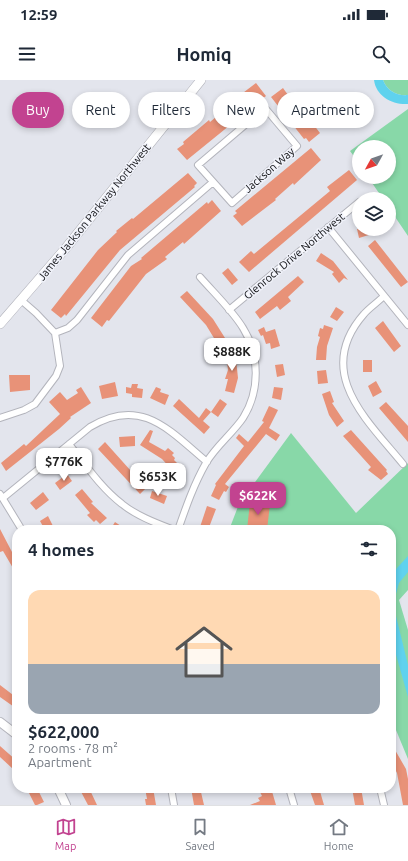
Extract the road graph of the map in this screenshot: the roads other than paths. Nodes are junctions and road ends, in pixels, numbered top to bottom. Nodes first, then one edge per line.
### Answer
1 (202, 80) edge
2 (213, 182) junction
3 (352, 208) edge
4 (328, 228) junction
5 (200, 277) dead end
6 (384, 296) junction
7 (21, 300) junction
8 (229, 310) junction
9 (0, 324) edge
10 (408, 325) edge
11 (55, 333) junction
12 (0, 418) edge
13 (69, 444) junction
14 (207, 462) junction
15 (403, 464) dead end
16 (2, 496) edge
17 (19, 525) edge
18 (162, 525) edge
19 (180, 525) edge
20 (0, 722) edge
21 (12, 731) edge
22 (60, 793) edge
23 (172, 793) edge
24 (291, 793) edge
25 (381, 793) edge
26 (66, 805) edge
27 (174, 805) edge
28 (294, 805) edge
29 (384, 805) edge

1 - 7 main road, James Jackson Parkway Northwest
2 - 2 street, Jackson Way
2 - 11 street
3 - 4 street, Glenrock Drive Northwest
4 - 6 street
4 - 8 street, Glenrock Drive Northwest
5 - 8 street
6 - 10 street
6 - 15 street
7 - 9 main road, James Jackson Parkway Northwest
7 - 11 street
8 - 14 street
11 - 12 street
13 - 14 street
13 - 16 street
13 - 18 street
14 - 19 street
16 - 17 street
20 - 21 street
22 - 26 street
23 - 27 street
24 - 28 street
25 - 29 street

